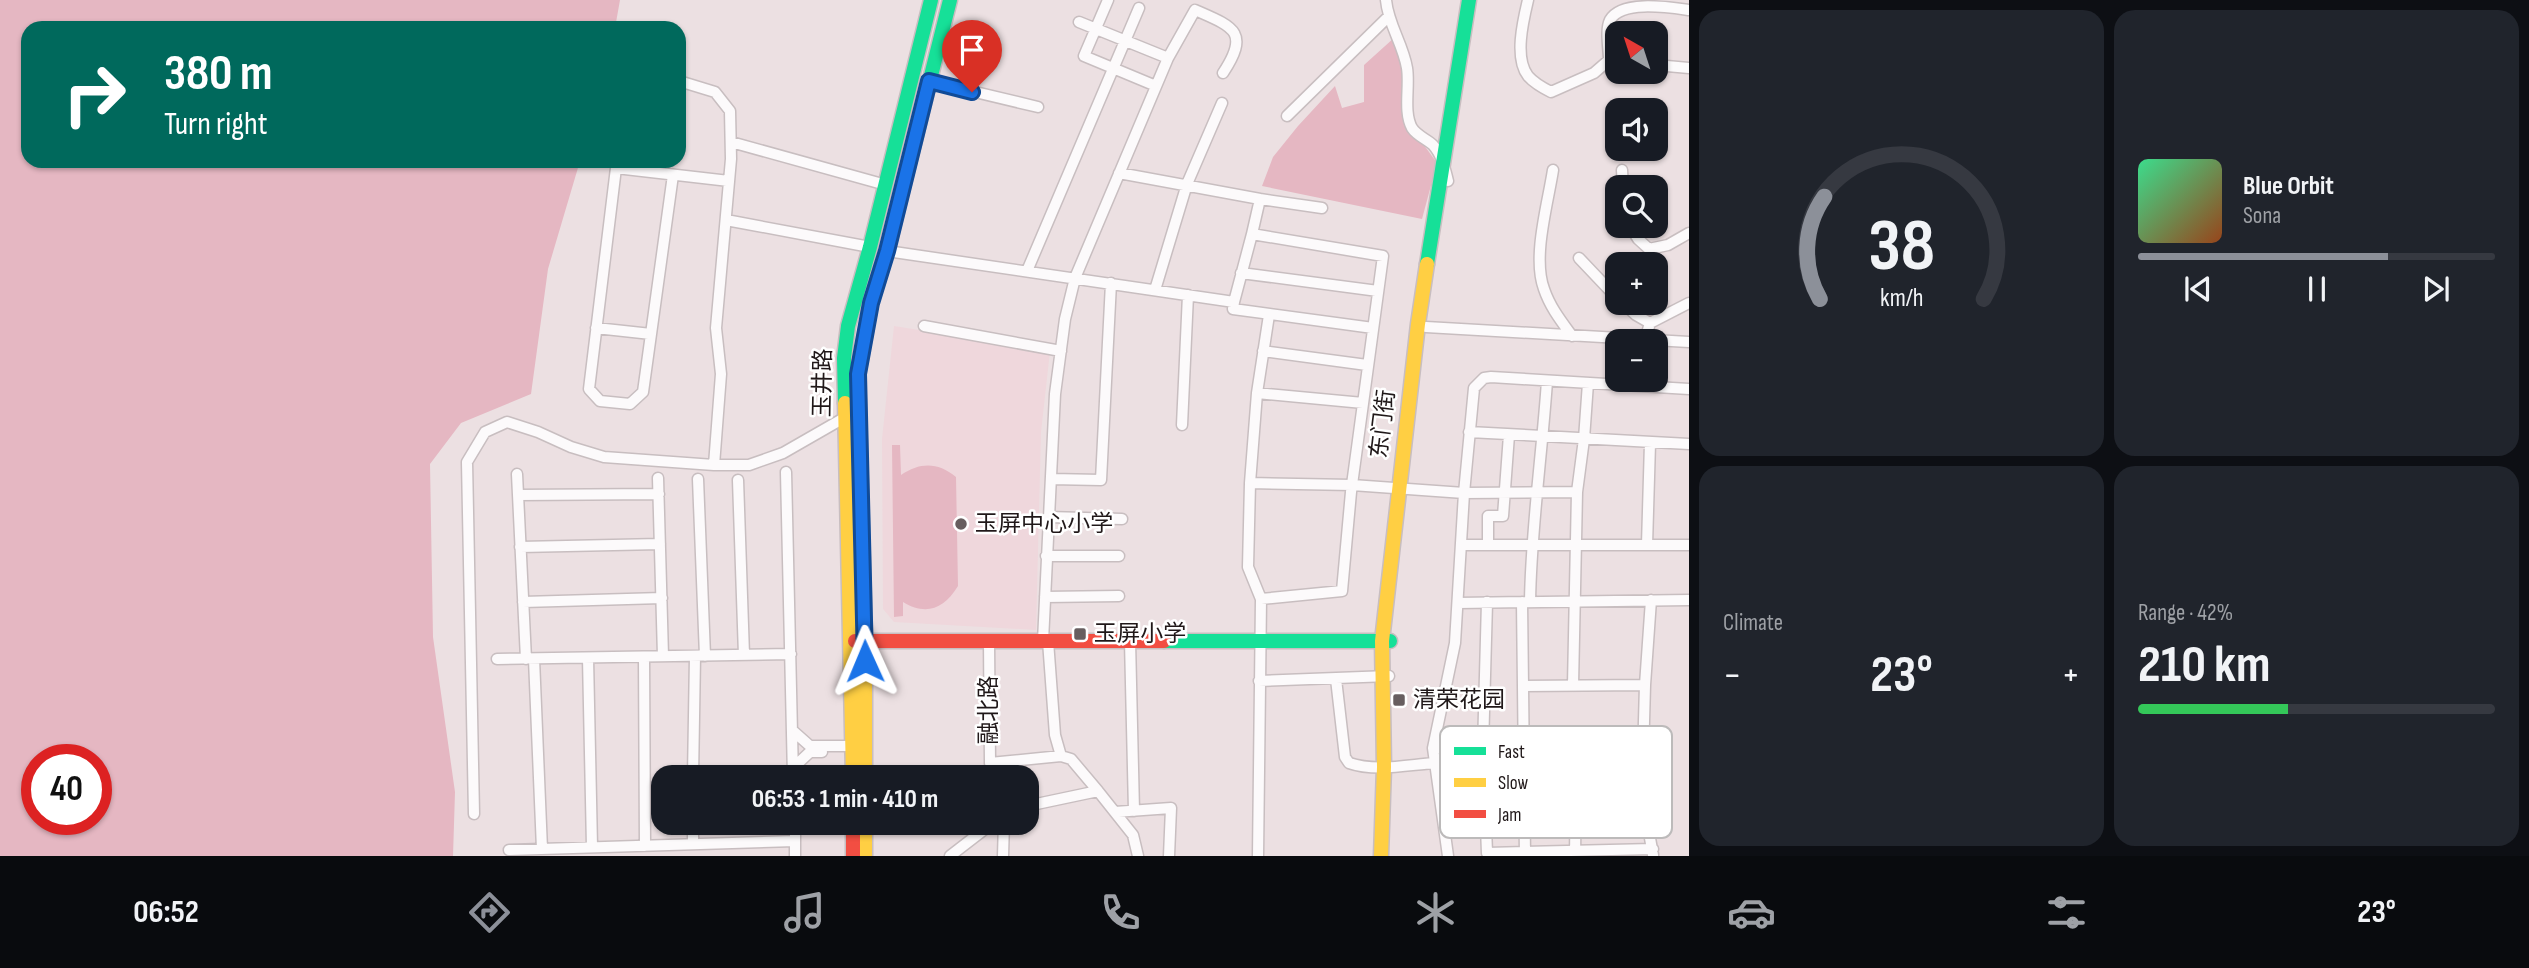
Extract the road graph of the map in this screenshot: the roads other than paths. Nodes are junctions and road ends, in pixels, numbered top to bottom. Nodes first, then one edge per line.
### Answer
1 (931, 0) edge
2 (950, 0) edge
3 (1108, 0) edge
4 (1386, 0) edge
5 (1469, 0) edge
6 (1476, 0) edge
7 (1528, 0) edge
8 (1197, 5) edge
9 (1139, 8) dead end
10 (1689, 9) edge
11 (1388, 17) junction
12 (1079, 22) dead end
13 (1096, 29) junction
14 (1125, 41) junction
15 (1168, 58) junction
16 (1668, 66) edge
17 (1689, 68) edge
18 (1113, 69) junction
19 (1223, 74) dead end
20 (929, 81) junction
21 (686, 83) edge
22 (1156, 86) junction
23 (1222, 103) dead end
24 (1038, 107) dead end
25 (1287, 116) dead end
26 (731, 142) junction
27 (1443, 162) junction
28 (1553, 170) dead end
29 (1622, 170) dead end
30 (1119, 173) junction
31 (673, 175) junction
32 (1622, 175) edge
33 (729, 181) junction
34 (1448, 181) junction
35 (886, 186) junction
36 (1260, 199) junction
37 (1322, 208) dead end
38 (726, 220) junction
39 (1689, 233) edge
40 (1252, 234) junction
41 (1636, 238) edge
42 (870, 247) junction
43 (887, 251) junction
44 (1579, 258) dead end
45 (1027, 271) junction
46 (1241, 273) junction
47 (1075, 278) junction
48 (1111, 284) junction
49 (1605, 285) edge
50 (1155, 290) junction
51 (1378, 291) junction
52 (1188, 295) junction
53 (1234, 302) junction
54 (1689, 303) edge
55 (1269, 315) junction
56 (1636, 315) edge
57 (1650, 323) junction
58 (924, 326) dead end
59 (1426, 327) junction
60 (597, 328) junction
61 (1373, 328) junction
62 (1648, 329) edge
63 (651, 334) junction
64 (1572, 336) junction
65 (1605, 338) edge
66 (1668, 341) edge
67 (1689, 342) edge
68 (1061, 351) junction
69 (1263, 351) junction
70 (1367, 365) junction
71 (1547, 380) junction
72 (1588, 383) junction
73 (1689, 389) edge
74 (1256, 393) junction
75 (1363, 403) junction
76 (844, 418) junction
77 (1182, 425) dead end
78 (1469, 432) junction
79 (1509, 435) junction
80 (1543, 437) junction
81 (1584, 439) junction
82 (1650, 443) junction
83 (1689, 444) edge
84 (714, 465) junction
85 (786, 472) dead end
86 (517, 474) dead end
87 (658, 478) dead end
88 (698, 479) dead end
89 (1051, 479) junction
90 (738, 481) dead end
91 (1250, 483) junction
92 (1352, 485) junction
93 (1402, 490) junction
94 (1577, 492) junction
95 (1505, 493) junction
96 (1537, 493) junction
97 (659, 494) junction
98 (1464, 494) junction
99 (518, 495) junction
100 (1048, 517) junction
101 (1122, 519) dead end
102 (660, 544) junction
103 (1463, 545) junction
104 (1488, 545) junction
105 (1575, 545) junction
106 (1647, 545) junction
107 (1689, 545) edge
108 (1531, 546) junction
109 (520, 547) junction
110 (1046, 556) junction
111 (1119, 556) dead end
112 (1119, 596) dead end
113 (1045, 597) junction
114 (662, 598) junction
115 (1261, 599) junction
116 (1651, 600) junction
117 (1689, 600) edge
118 (523, 602) junction
119 (1487, 602) junction
120 (1526, 602) junction
121 (1573, 602) junction
122 (1458, 603) junction
123 (858, 641) junction
124 (989, 641) junction
125 (1045, 641) junction
126 (1130, 641) junction
127 (1259, 641) junction
128 (1386, 641) junction
129 (791, 654) junction
130 (744, 655) junction
131 (663, 656) junction
132 (700, 656) junction
133 (645, 657) junction
134 (589, 658) junction
135 (497, 659) dead end
136 (530, 659) junction
137 (1385, 676) junction
138 (1336, 679) junction
139 (1259, 681) junction
140 (1645, 684) junction
141 (1573, 685) junction
142 (1523, 686) junction
143 (1484, 726) edge
144 (1523, 726) edge
145 (1644, 726) edge
146 (792, 730) junction
147 (1440, 747) edge
148 (1433, 748) junction
149 (852, 749) junction
150 (1061, 756) junction
151 (990, 763) joint
152 (1434, 763) junction
153 (694, 765) edge
154 (793, 765) edge
155 (799, 765) edge
156 (852, 765) edge
157 (864, 765) edge
158 (1388, 766) junction
159 (1098, 791) junction
160 (1039, 803) edge
161 (1440, 803) edge
162 (1133, 811) junction
163 (1115, 812) junction
164 (474, 814) dead end
165 (692, 835) edge
166 (795, 835) edge
167 (853, 835) edge
168 (865, 835) edge
169 (977, 835) edge
170 (1004, 835) edge
171 (1445, 838) edge
172 (1487, 838) edge
173 (795, 841) junction
174 (739, 842) junction
175 (692, 844) junction
176 (645, 846) junction
177 (592, 847) junction
178 (542, 849) junction
179 (509, 850) dead end
180 (1575, 853) edge
181 (1653, 853) edge
182 (1525, 854) edge
183 (740, 856) edge
184 (795, 856) edge
185 (853, 856) edge
186 (865, 856) edge
187 (950, 856) edge
188 (1003, 856) edge
189 (1138, 856) edge
190 (1169, 856) edge
191 (1258, 856) edge
192 (1381, 856) edge
193 (1391, 856) edge
194 (1448, 856) edge

1 - 35 street, 玉井路
2 - 20 street, 玉井路
3 - 13 street
4 - 11 street
5 - 27 street, 东门街
6 - 34 street, 东门街
7 - 10 street
8 - 15 street
8 - 19 street
9 - 14 street
11 - 25 street
11 - 27 street
12 - 13 street
13 - 14 street
13 - 18 street
14 - 15 street
14 - 18 street
15 - 22 street
16 - 17 street
18 - 22 street
18 - 45 street
20 - 24 street
20 - 43 street, 玉井路
21 - 26 street
22 - 30 street
23 - 50 street
26 - 33 street
26 - 35 street
27 - 34 street
27 - 93 street, 东门街
28 - 64 street
29 - 32 street
30 - 36 street
30 - 47 street
31 - 33 street
31 - 60 street
31 - 63 street
33 - 38 street
34 - 59 street, 东门街
35 - 42 street, 玉井路
36 - 37 street
36 - 40 street
38 - 42 street
38 - 84 street
39 - 41 street
40 - 46 street
40 - 51 street
42 - 76 street, 玉井路
43 - 45 street
43 - 123 street, 玉井路
44 - 49 street
45 - 47 street
46 - 51 street
46 - 53 street
47 - 48 street
47 - 68 street
48 - 50 street
48 - 89 street
50 - 52 street
51 - 61 street
52 - 53 street
52 - 77 street
53 - 55 street
54 - 57 street
55 - 61 street
55 - 69 street
56 - 57 street
57 - 62 street
58 - 68 street
59 - 64 street
59 - 93 street, 东门街
60 - 63 street
60 - 63 street
61 - 70 street
64 - 65 street
66 - 67 street
68 - 89 street
69 - 70 street
69 - 74 street
70 - 75 street
71 - 72 street
71 - 78 street
71 - 80 street
72 - 73 street
72 - 81 street
74 - 75 street
74 - 91 street
75 - 92 street
76 - 84 street
76 - 123 street, 玉井路
78 - 79 street
78 - 98 street
79 - 80 street
79 - 95 street
80 - 81 street
80 - 96 street
81 - 82 street
81 - 94 street
82 - 83 street
82 - 106 street
84 - 164 street
85 - 129 street
86 - 99 street
87 - 97 street
88 - 132 street
89 - 100 street
90 - 130 street
91 - 92 street
91 - 115 street
92 - 93 street
92 - 115 street
93 - 98 street
93 - 128 street, 东门街
94 - 96 street
94 - 105 street
95 - 96 street
95 - 98 street
95 - 104 street
96 - 108 street
97 - 99 street
97 - 102 street
98 - 103 street
99 - 109 street
100 - 101 street
100 - 110 street
102 - 109 street
102 - 114 street
103 - 104 street
103 - 122 street
104 - 108 street
105 - 106 street
105 - 108 street
105 - 121 street
106 - 107 street
108 - 120 street
109 - 118 street
110 - 111 street
110 - 113 street
112 - 113 street
113 - 125 street
114 - 118 street
114 - 131 street
115 - 127 street
116 - 117 street
116 - 121 street
116 - 140 street
118 - 136 street
119 - 120 street
119 - 122 street
119 - 143 street
120 - 121 street
120 - 142 street
121 - 141 street
122 - 148 street
123 - 124 street
123 - 149 street, 玉井路
123 - 157 street, 玉井路
124 - 125 street
124 - 151 street, 融北路
125 - 126 street
125 - 150 street
126 - 127 street
126 - 162 street
127 - 128 street
127 - 139 street
128 - 137 street, 东门街
129 - 130 street
129 - 146 street
130 - 132 street
131 - 132 street
131 - 133 street
132 - 153 street
133 - 134 street
133 - 176 street
134 - 136 street
134 - 177 street
135 - 136 street
136 - 178 street
137 - 138 street
137 - 158 street, 东门街
138 - 139 street
138 - 158 street
139 - 191 street
140 - 141 street
140 - 145 street
141 - 142 street
142 - 144 street
146 - 149 street
146 - 154 street
147 - 148 street
148 - 152 street
149 - 155 street
149 - 156 street, 玉井路
150 - 151 street
150 - 159 street
152 - 158 street
152 - 161 street
158 - 192 street, 东门街
158 - 193 street, 东门街
159 - 160 street
159 - 163 street
162 - 163 street
162 - 190 street
163 - 189 street
165 - 175 street
166 - 173 street
167 - 185 street
168 - 186 street
169 - 187 street
170 - 188 street
171 - 194 street
172 - 182 street
173 - 174 street
173 - 184 street
174 - 175 street
174 - 183 street
175 - 176 street
176 - 177 street
177 - 178 street
178 - 179 street
180 - 181 street
180 - 182 street

